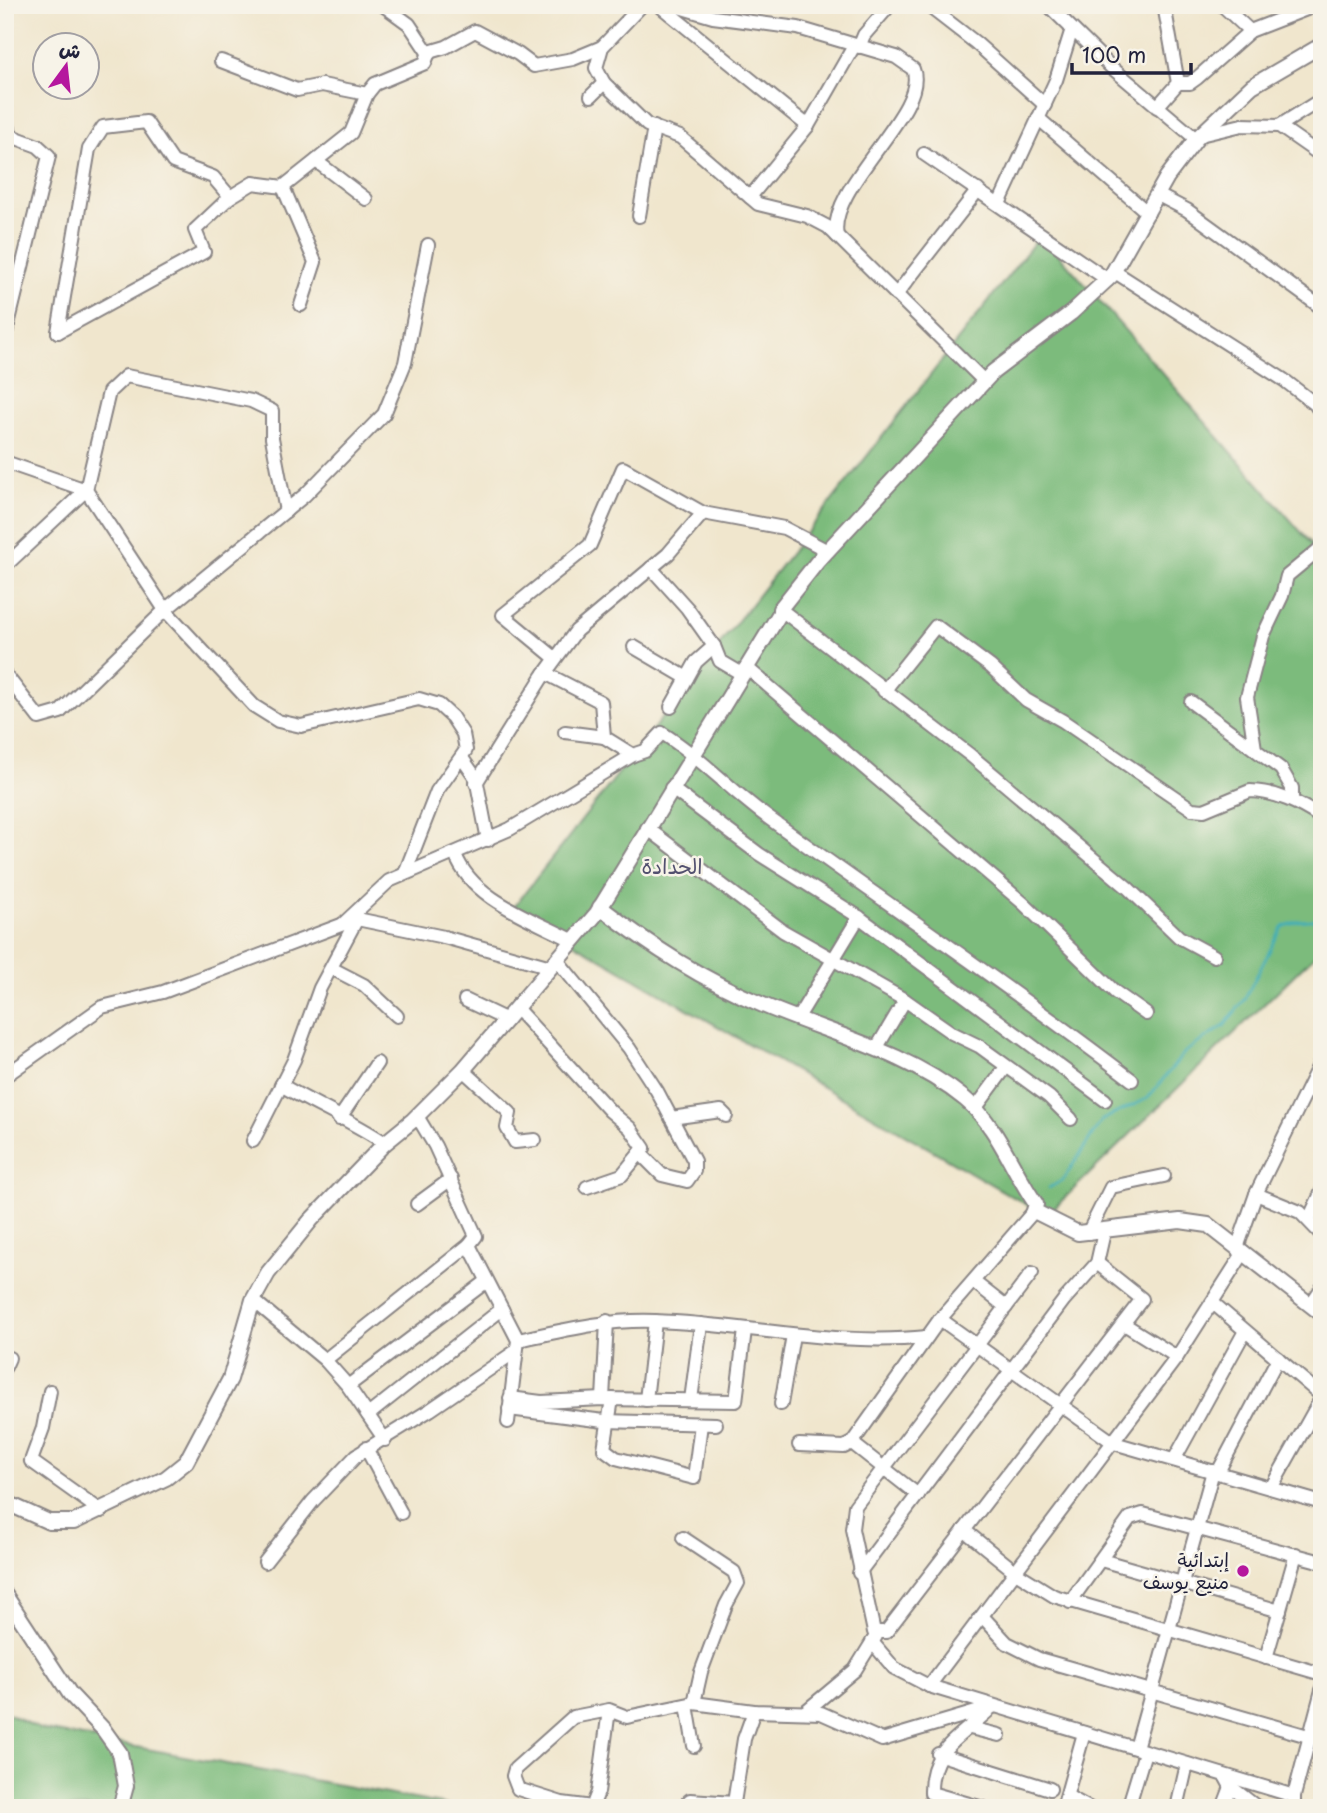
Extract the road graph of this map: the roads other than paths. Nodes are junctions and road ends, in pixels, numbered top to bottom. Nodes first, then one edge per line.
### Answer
1 (383, 5) edge
2 (642, 5) edge
3 (659, 5) edge
4 (672, 5) edge
5 (890, 5) edge
6 (927, 5) edge
7 (1048, 5) edge
8 (1164, 5) edge
9 (1222, 5) edge
10 (1317, 7) edge
11 (1072, 29) junction
12 (1250, 31) junction
13 (1322, 45) edge
14 (602, 47) junction
15 (856, 47) junction
16 (429, 54) junction
17 (221, 61) dead end
18 (604, 83) junction
19 (1178, 83) junction
20 (367, 94) junction
21 (591, 96) dead end
22 (1322, 99) edge
23 (1045, 105) junction
24 (1232, 105) junction
25 (1157, 107) junction
26 (5, 115) edge
27 (1038, 118) junction
28 (808, 125) junction
29 (1242, 125) junction
30 (1279, 126) junction
31 (654, 127) junction
32 (1198, 137) junction
33 (924, 154) dead end
34 (1322, 156) edge
35 (316, 161) junction
36 (283, 187) junction
37 (978, 190) junction
38 (1158, 195) junction
39 (230, 197) junction
40 (750, 197) junction
41 (366, 199) dead end
42 (999, 204) junction
43 (1148, 213) junction
44 (639, 216) dead end
45 (837, 236) junction
46 (428, 245) dead end
47 (1111, 276) junction
48 (896, 295) junction
49 (301, 305) dead end
50 (1322, 308) edge
51 (5, 337) edge
52 (984, 382) junction
53 (1322, 414) edge
54 (5, 462) edge
55 (86, 490) junction
56 (286, 511) junction
57 (703, 513) junction
58 (1322, 547) edge
59 (828, 551) junction
60 (5, 566) edge
61 (651, 568) junction
62 (779, 609) junction
63 (165, 610) junction
64 (714, 646) junction
65 (634, 647) dead end
66 (555, 658) junction
67 (744, 670) junction
68 (545, 673) junction
69 (5, 674) edge
70 (687, 678) junction
71 (884, 691) junction
72 (1191, 702) dead end
73 (671, 707) dead end
74 (565, 732) dead end
75 (604, 737) junction
76 (1255, 749) junction
77 (693, 752) junction
78 (633, 755) junction
79 (463, 758) junction
80 (476, 783) junction
81 (671, 788) junction
82 (1292, 800) junction
83 (1322, 818) edge
84 (647, 828) junction
85 (488, 840) junction
86 (455, 854) junction
87 (405, 873) junction
88 (600, 907) junction
89 (859, 917) junction
90 (357, 919) junction
91 (343, 924) junction
92 (574, 941) junction
93 (1214, 957) dead end
94 (832, 960) junction
95 (554, 964) junction
96 (333, 969) junction
97 (465, 1000) dead end
98 (905, 1000) junction
99 (512, 1014) junction
100 (1146, 1014) dead end
101 (397, 1016) dead end
102 (797, 1019) junction
103 (876, 1049) junction
104 (1322, 1059) edge
105 (377, 1063) dead end
106 (1006, 1067) junction
107 (12, 1068) edge
108 (463, 1070) junction
109 (5, 1076) edge
110 (1132, 1080) dead end
111 (281, 1085) junction
112 (1105, 1100) dead end
113 (975, 1109) junction
114 (726, 1116) dead end
115 (671, 1118) junction
116 (339, 1119) junction
117 (1070, 1119) dead end
118 (412, 1121) junction
119 (535, 1140) dead end
120 (253, 1141) dead end
121 (385, 1143) junction
122 (640, 1153) junction
123 (1164, 1176) dead end
124 (451, 1179) junction
125 (587, 1187) dead end
126 (1322, 1191) edge
127 (1256, 1194) junction
128 (417, 1204) dead end
129 (1034, 1211) junction
130 (1309, 1219) junction
131 (1104, 1232) junction
132 (1088, 1233) junction
133 (1322, 1236) edge
134 (469, 1245) junction
135 (1241, 1250) junction
136 (1097, 1262) junction
137 (1032, 1272) dead end
138 (486, 1281) junction
139 (974, 1283) junction
140 (1322, 1288) edge
141 (253, 1300) junction
142 (1213, 1303) junction
143 (1006, 1307) junction
144 (502, 1309) junction
145 (1316, 1309) edge
146 (940, 1320) junction
147 (607, 1321) junction
148 (655, 1321) junction
149 (701, 1324) junction
150 (1124, 1324) junction
151 (745, 1330) junction
152 (1245, 1331) junction
153 (793, 1335) junction
154 (927, 1336) junction
155 (517, 1345) junction
156 (978, 1345) junction
157 (1177, 1357) junction
158 (1278, 1359) junction
159 (325, 1360) junction
160 (1012, 1369) junction
161 (348, 1386) junction
162 (50, 1391) dead end
163 (1322, 1396) edge
164 (608, 1399) junction
165 (646, 1400) junction
166 (691, 1401) junction
167 (780, 1404) dead end
168 (1061, 1404) junction
169 (509, 1410) junction
170 (368, 1415) junction
171 (608, 1421) junction
172 (701, 1424) junction
173 (716, 1424) dead end
174 (385, 1440) junction
175 (852, 1443) junction
176 (1114, 1443) junction
177 (799, 1445) dead end
178 (366, 1448) junction
179 (1174, 1460) junction
180 (883, 1468) junction
181 (1216, 1472) junction
182 (1271, 1488) junction
183 (918, 1495) junction
184 (5, 1502) edge
185 (1322, 1503) edge
186 (101, 1511) junction
187 (401, 1513) dead end
188 (1200, 1529) junction
189 (964, 1530) junction
190 (682, 1538) dead end
191 (1296, 1554) junction
192 (1101, 1560) junction
193 (265, 1562) dead end
194 (1322, 1562) edge
195 (859, 1573) junction
196 (1017, 1573) junction
197 (1184, 1583) junction
198 (5, 1595) edge
199 (1070, 1602) junction
200 (1280, 1611) junction
201 (983, 1617) junction
202 (1170, 1631) junction
203 (875, 1638) junction
204 (1266, 1658) junction
205 (1322, 1674) edge
206 (929, 1686) junction
207 (1322, 1690) edge
208 (1152, 1691) junction
209 (691, 1704) junction
210 (993, 1707) junction
211 (609, 1710) junction
212 (754, 1711) junction
213 (806, 1711) junction
214 (970, 1728) junction
215 (1084, 1733) junction
216 (999, 1735) dead end
217 (1315, 1738) edge
218 (694, 1746) dead end
219 (1141, 1750) junction
220 (938, 1754) junction
221 (1187, 1764) junction
222 (1228, 1781) junction
223 (1050, 1789) dead end
224 (931, 1793) junction
225 (1065, 1802) edge
226 (1294, 1802) edge
227 (120, 1808) edge
228 (682, 1808) edge
229 (932, 1808) edge
230 (983, 1808) edge
231 (1089, 1808) edge
232 (1128, 1808) edge
233 (1177, 1808) edge
234 (1223, 1808) edge
235 (1258, 1808) edge

1 - 16 street
2 - 14 street
3 - 28 street
4 - 15 street
5 - 15 street
6 - 23 street
7 - 11 street
8 - 19 street
9 - 12 street
10 - 12 street
11 - 23 street
11 - 25 street
12 - 19 street
13 - 24 main road
14 - 16 street
14 - 18 street
15 - 28 street
15 - 45 street
16 - 20 street
17 - 20 street
18 - 21 street
18 - 31 street
19 - 25 street
20 - 35 street
22 - 30 street
23 - 27 street
24 - 29 street
24 - 32 main road
25 - 32 street
26 - 51 street
27 - 42 street
27 - 43 street
28 - 40 street
29 - 30 street
29 - 32 street
30 - 34 street
31 - 40 street
31 - 44 street
32 - 38 main road
33 - 37 street
35 - 36 street
35 - 41 street
36 - 39 street
36 - 49 street
37 - 42 street
37 - 48 street
38 - 43 main road
38 - 50 street
39 - 39 street
40 - 45 street
42 - 47 street
43 - 47 main road
45 - 48 street
46 - 56 street
47 - 52 main road
47 - 53 street
48 - 52 street
52 - 59 main road
54 - 55 street
55 - 56 street
55 - 60 street
55 - 63 street
56 - 63 street
57 - 59 street
57 - 61 street
57 - 66 street
58 - 76 street
59 - 62 main road
61 - 64 street
61 - 66 street
62 - 67 main road
62 - 71 street
63 - 69 street
63 - 79 street
64 - 67 street
64 - 70 street
65 - 70 street
66 - 68 street
67 - 77 main road
67 - 100 street
68 - 75 street
68 - 80 street
70 - 73 street
71 - 82 street
71 - 93 street
72 - 76 street
74 - 75 street
75 - 78 street
76 - 82 street
77 - 78 street
77 - 81 main road
77 - 110 street
78 - 85 street
79 - 80 street
79 - 87 street
80 - 85 street
81 - 84 main road
81 - 89 street
82 - 83 street
84 - 88 main road
84 - 94 street
85 - 86 street
86 - 87 street
86 - 92 street
87 - 91 street
88 - 92 main road
88 - 102 main road
89 - 94 street
89 - 112 street
90 - 91 street
90 - 95 street
90 - 96 street
91 - 107 street
92 - 95 main road
94 - 98 street
94 - 102 street
95 - 99 main road
95 - 115 street
96 - 101 street
96 - 111 street
97 - 99 street
98 - 103 street
98 - 106 street
99 - 108 main road
99 - 122 street
102 - 103 main road
103 - 113 main road
104 - 127 street
105 - 116 street
106 - 113 street
106 - 117 street
107 - 109 street
108 - 118 main road
108 - 119 street
111 - 116 street
111 - 120 street
113 - 129 main road
114 - 115 street
115 - 122 street
116 - 121 street
118 - 121 main road
118 - 124 street
121 - 141 main road
122 - 125 street
123 - 132 street
124 - 128 street
124 - 134 street
126 - 130 street
127 - 130 street
127 - 135 street
129 - 132 main road
129 - 139 street
130 - 133 street
131 - 132 main road
131 - 135 main road
131 - 136 street
134 - 138 street
134 - 159 street
135 - 142 street
135 - 145 main road
136 - 150 street
136 - 160 street
137 - 143 street
138 - 144 street
138 - 161 street
139 - 143 street
139 - 146 street
140 - 145 street
141 - 159 street
141 - 186 main road
142 - 152 street
142 - 157 street
143 - 156 street
144 - 155 street
144 - 170 street
146 - 154 street
146 - 156 street
147 - 148 street
147 - 155 street
147 - 164 street
148 - 149 street
148 - 165 street
149 - 151 street
149 - 166 street
150 - 157 street
150 - 168 street
151 - 153 street
151 - 166 street
152 - 158 street
152 - 179 street
153 - 154 street
153 - 167 street
154 - 175 street
155 - 169 street
155 - 174 street
156 - 160 street
156 - 180 street
157 - 176 street
158 - 163 street
158 - 181 street
159 - 161 street
160 - 168 street
160 - 183 street
161 - 170 street
162 - 186 street
163 - 182 street
164 - 165 street
164 - 169 street
164 - 171 street
165 - 166 street
168 - 176 street
168 - 189 street
169 - 171 street
170 - 174 street
171 - 172 street
171 - 172 street
172 - 173 street
174 - 178 street
175 - 177 street
175 - 180 street
176 - 179 street
176 - 196 street
178 - 187 street
178 - 193 street
179 - 181 street
180 - 183 street
180 - 195 street
181 - 182 street
181 - 188 street
182 - 185 street
183 - 195 street
184 - 186 main road
188 - 191 street
188 - 192 street
188 - 197 street
189 - 196 street
189 - 203 street
190 - 209 street
191 - 194 street
191 - 200 street
192 - 197 street
192 - 199 street
195 - 203 street
196 - 199 street
196 - 201 street
197 - 200 street
197 - 202 street
198 - 227 main road
199 - 202 street
200 - 204 street
201 - 206 street
201 - 208 street
202 - 204 street
202 - 208 street
203 - 206 street
203 - 213 street
204 - 205 street
206 - 210 street
207 - 217 street
208 - 217 street
208 - 219 street
209 - 211 street
209 - 212 street
209 - 218 street
210 - 213 street
210 - 214 street
210 - 215 street
211 - 211 street
212 - 213 street
212 - 228 street
214 - 216 street
214 - 220 street
215 - 219 street
215 - 225 street
217 - 226 street
219 - 221 street
219 - 232 street
220 - 223 street
220 - 224 street
221 - 222 street
221 - 233 street
222 - 226 street
222 - 234 street
222 - 235 street
224 - 229 street
224 - 230 street
225 - 231 street

